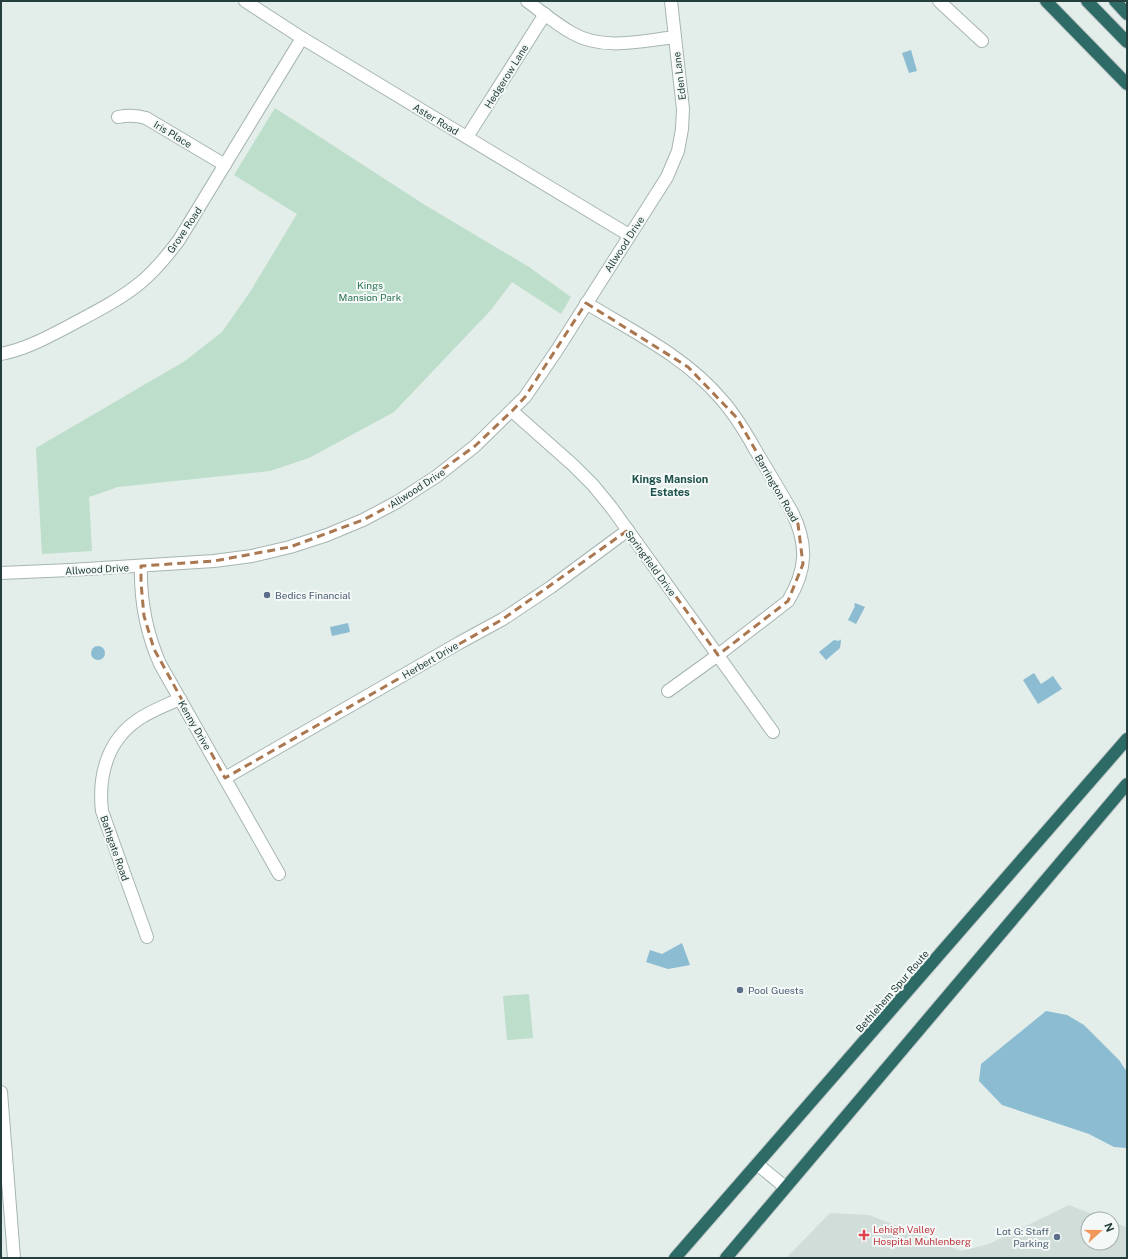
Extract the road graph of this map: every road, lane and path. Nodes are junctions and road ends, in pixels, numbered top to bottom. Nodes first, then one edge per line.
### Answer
1 (245, 1) edge
2 (527, 1) edge
3 (671, 1) edge
4 (939, 1) edge
5 (1046, 1) edge
6 (1087, 1) edge
7 (1114, 1) edge
8 (545, 14) junction
9 (1127, 14) edge
10 (675, 37) junction
11 (302, 38) junction
12 (982, 41) dead end
13 (1127, 42) edge
14 (1126, 83) edge
15 (118, 117) dead end
16 (467, 137) junction
17 (678, 151) joint
18 (225, 165) junction
19 (629, 235) junction
20 (586, 303) junction
21 (1, 354) edge
22 (512, 411) junction
23 (628, 530) junction
24 (141, 566) junction
25 (1, 573) edge
26 (718, 655) junction
27 (668, 690) dead end
28 (180, 699) junction
29 (773, 732) dead end
30 (1127, 739) edge
31 (225, 778) junction
32 (1127, 785) edge
33 (279, 874) dead end
34 (147, 937) dead end
35 (1, 1092) edge
36 (757, 1164) junction
37 (785, 1187) junction
38 (14, 1258) edge
39 (675, 1258) edge
40 (726, 1258) edge

1 - 11 street, Aster Road
2 - 8 street
3 - 10 street, Eden Lane
4 - 12 street
5 - 14 highway
6 - 13 highway
7 - 9 highway
8 - 10 street
8 - 16 street, Hedgerow Lane
10 - 17 street, Eden Lane
11 - 16 street, Aster Road
11 - 18 street, Grove Road
15 - 18 street, Iris Place
16 - 19 street, Aster Road
17 - 19 street, Allwood Drive
18 - 21 street, Grove Road
19 - 20 street, Allwood Drive
20 - 22 street, Allwood Drive
20 - 26 street, Barrington Road
22 - 23 street, Springfield Drive
22 - 24 street, Allwood Drive
23 - 26 street, Springfield Drive
23 - 31 street, Herbert Drive
24 - 25 street, Allwood Drive
24 - 28 street, Kenny Drive
26 - 27 street, Barrington Road
26 - 29 street, Springfield Drive
28 - 31 street, Kenny Drive
28 - 34 street, Bathgate Road
30 - 36 highway, Bethlehem Spur Route
31 - 33 street, Kenny Drive
32 - 37 highway
35 - 38 street
36 - 37 street
36 - 39 highway, Bethlehem Spur Route
37 - 40 highway

